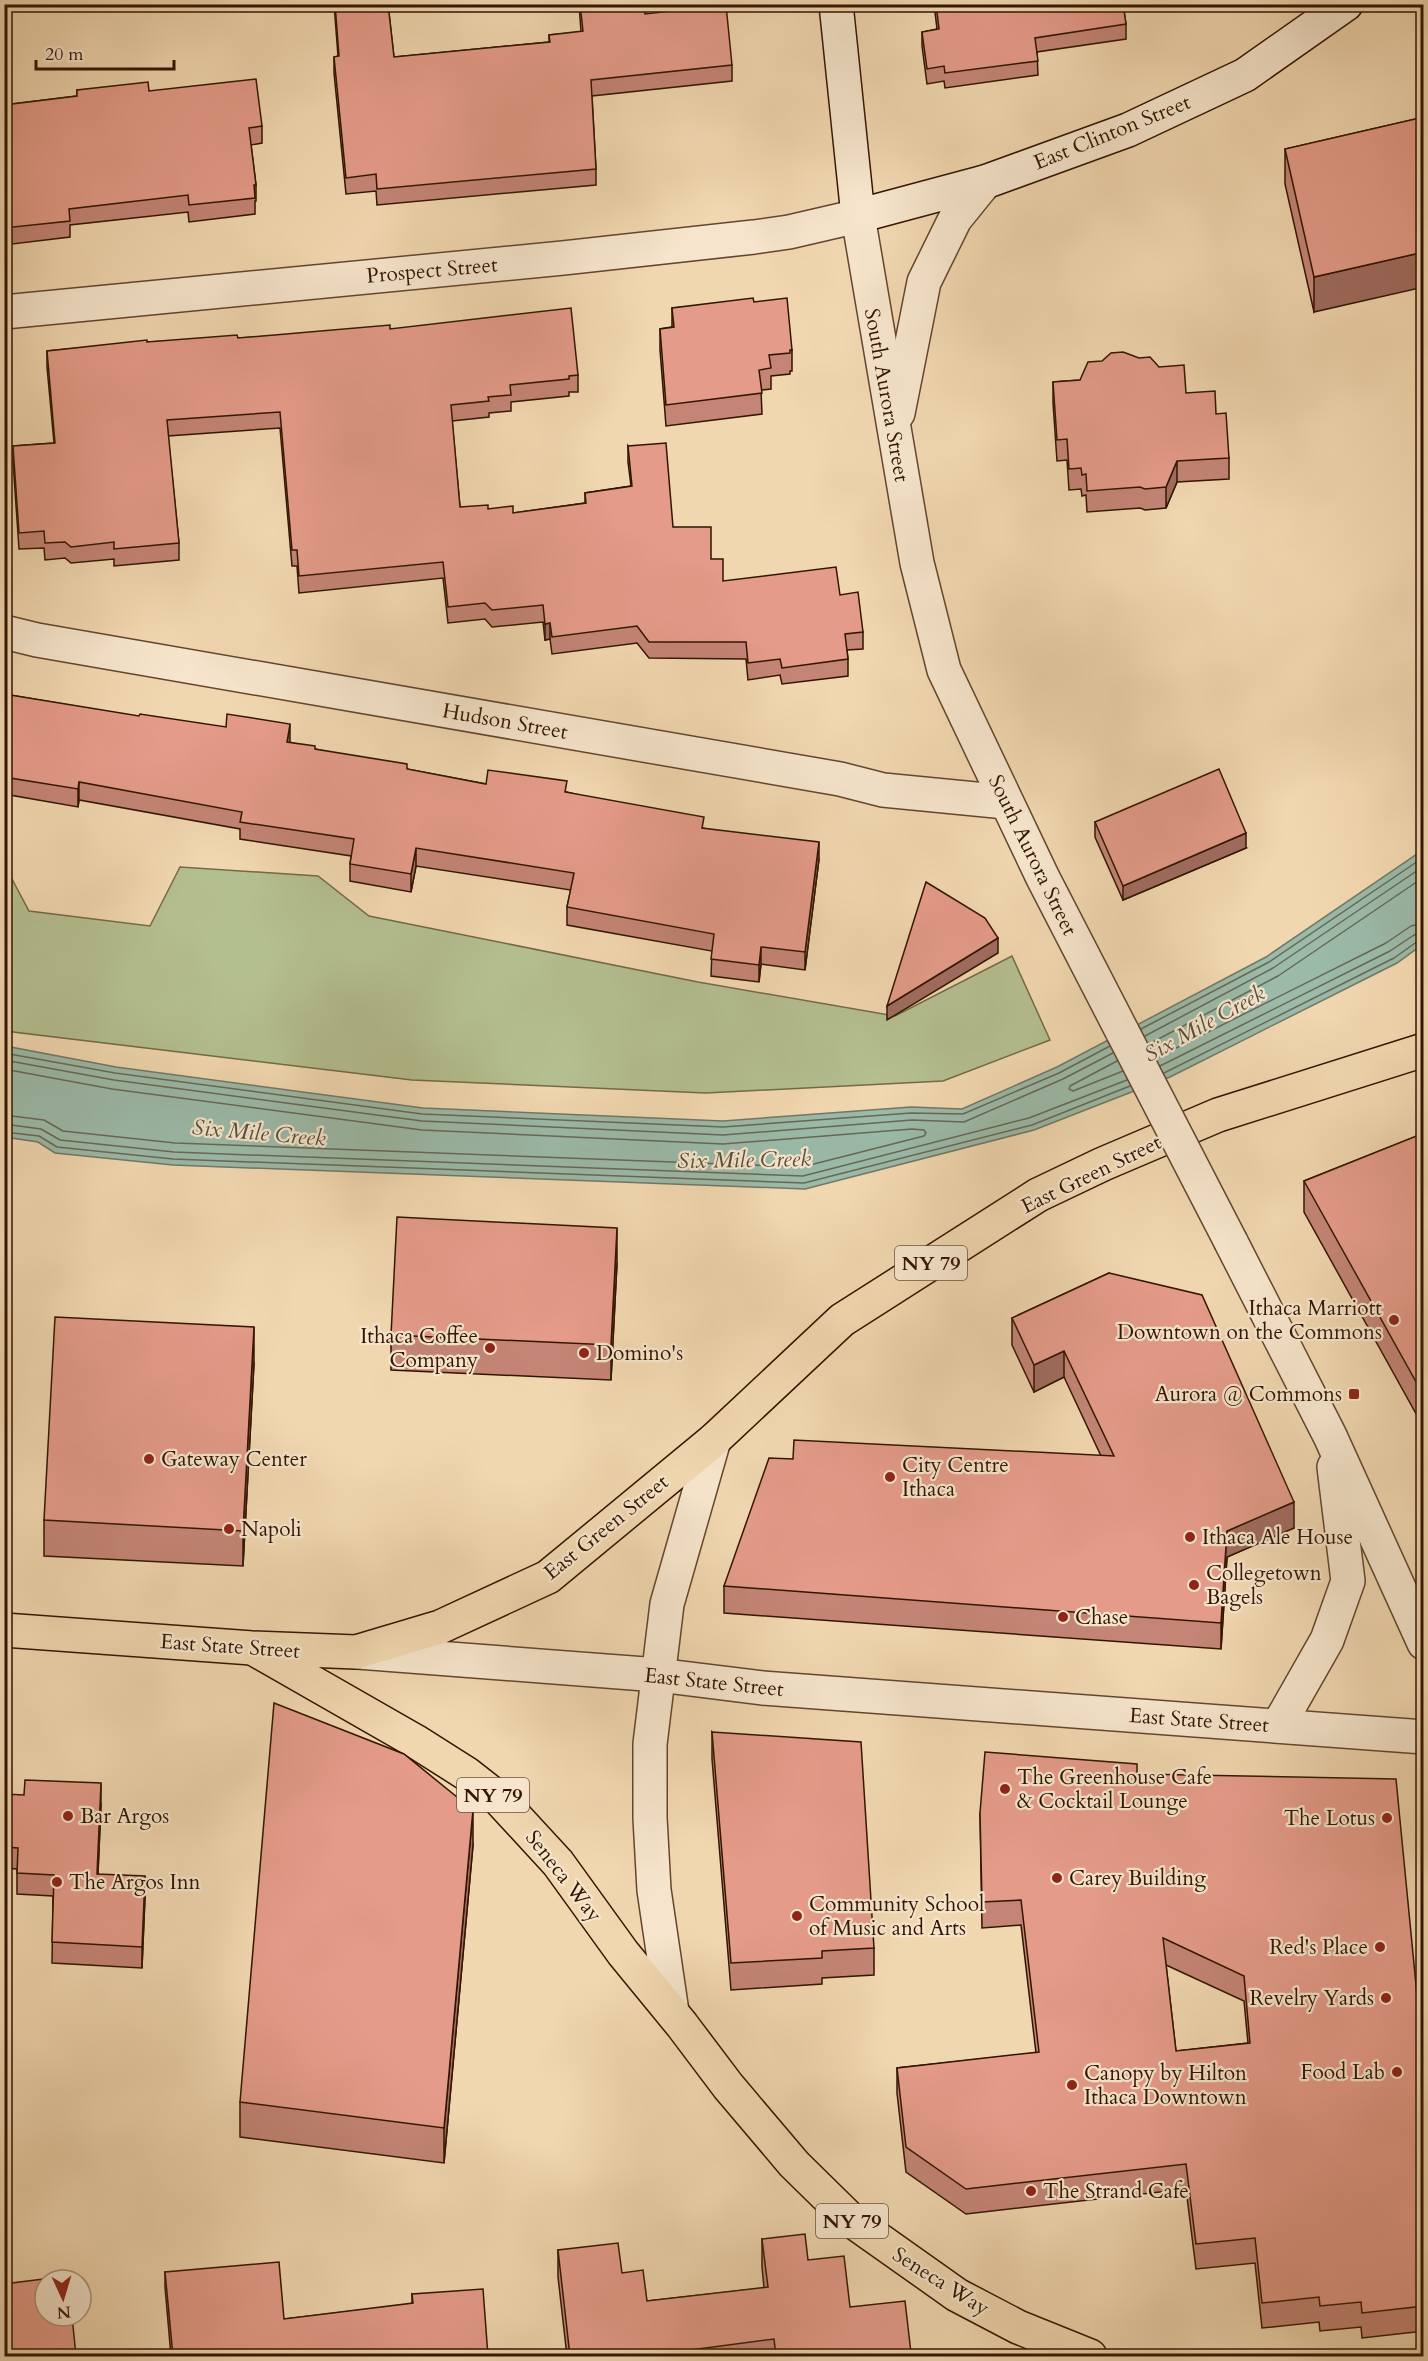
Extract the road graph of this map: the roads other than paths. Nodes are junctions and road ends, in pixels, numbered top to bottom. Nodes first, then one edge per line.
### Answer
1 (836, 4) edge
2 (1346, 4) edge
3 (985, 182) junction
4 (858, 216) junction
5 (4, 312) edge
6 (894, 436) junction
7 (4, 632) edge
8 (1006, 802) junction
9 (1424, 1050) edge
10 (1330, 1436) junction
11 (714, 1440) junction
12 (4, 1630) edge
13 (1424, 1643) edge
14 (252, 1648) junction
15 (356, 1652) junction
16 (658, 1675) junction
17 (1278, 1726) junction
18 (1424, 1737) edge
19 (672, 2012) junction
20 (1090, 2356) edge

1 - 4 street, South Aurora Street
2 - 3 street, East Clinton Street
3 - 4 street, East Clinton Street
3 - 6 street
4 - 5 street, Prospect Street
4 - 6 street, South Aurora Street
6 - 8 street, South Aurora Street
7 - 8 street, Hudson Street
8 - 10 street, South Aurora Street, bridge
9 - 11 highway, East Green Street / NY 79
10 - 13 street, South Aurora Street
10 - 17 street
11 - 15 highway, East Green Street / NY 79
11 - 16 street, East Green Street / NY 79
12 - 14 highway, East State Street / NY 79
14 - 15 highway, East State Street / NY 79
14 - 19 highway, Seneca Way / NY 79
15 - 16 street, East State Street
16 - 17 street, East State Street
16 - 19 street, Seneca Way / NY 79
17 - 18 street, East State Street
19 - 20 highway, Seneca Way / NY 79

